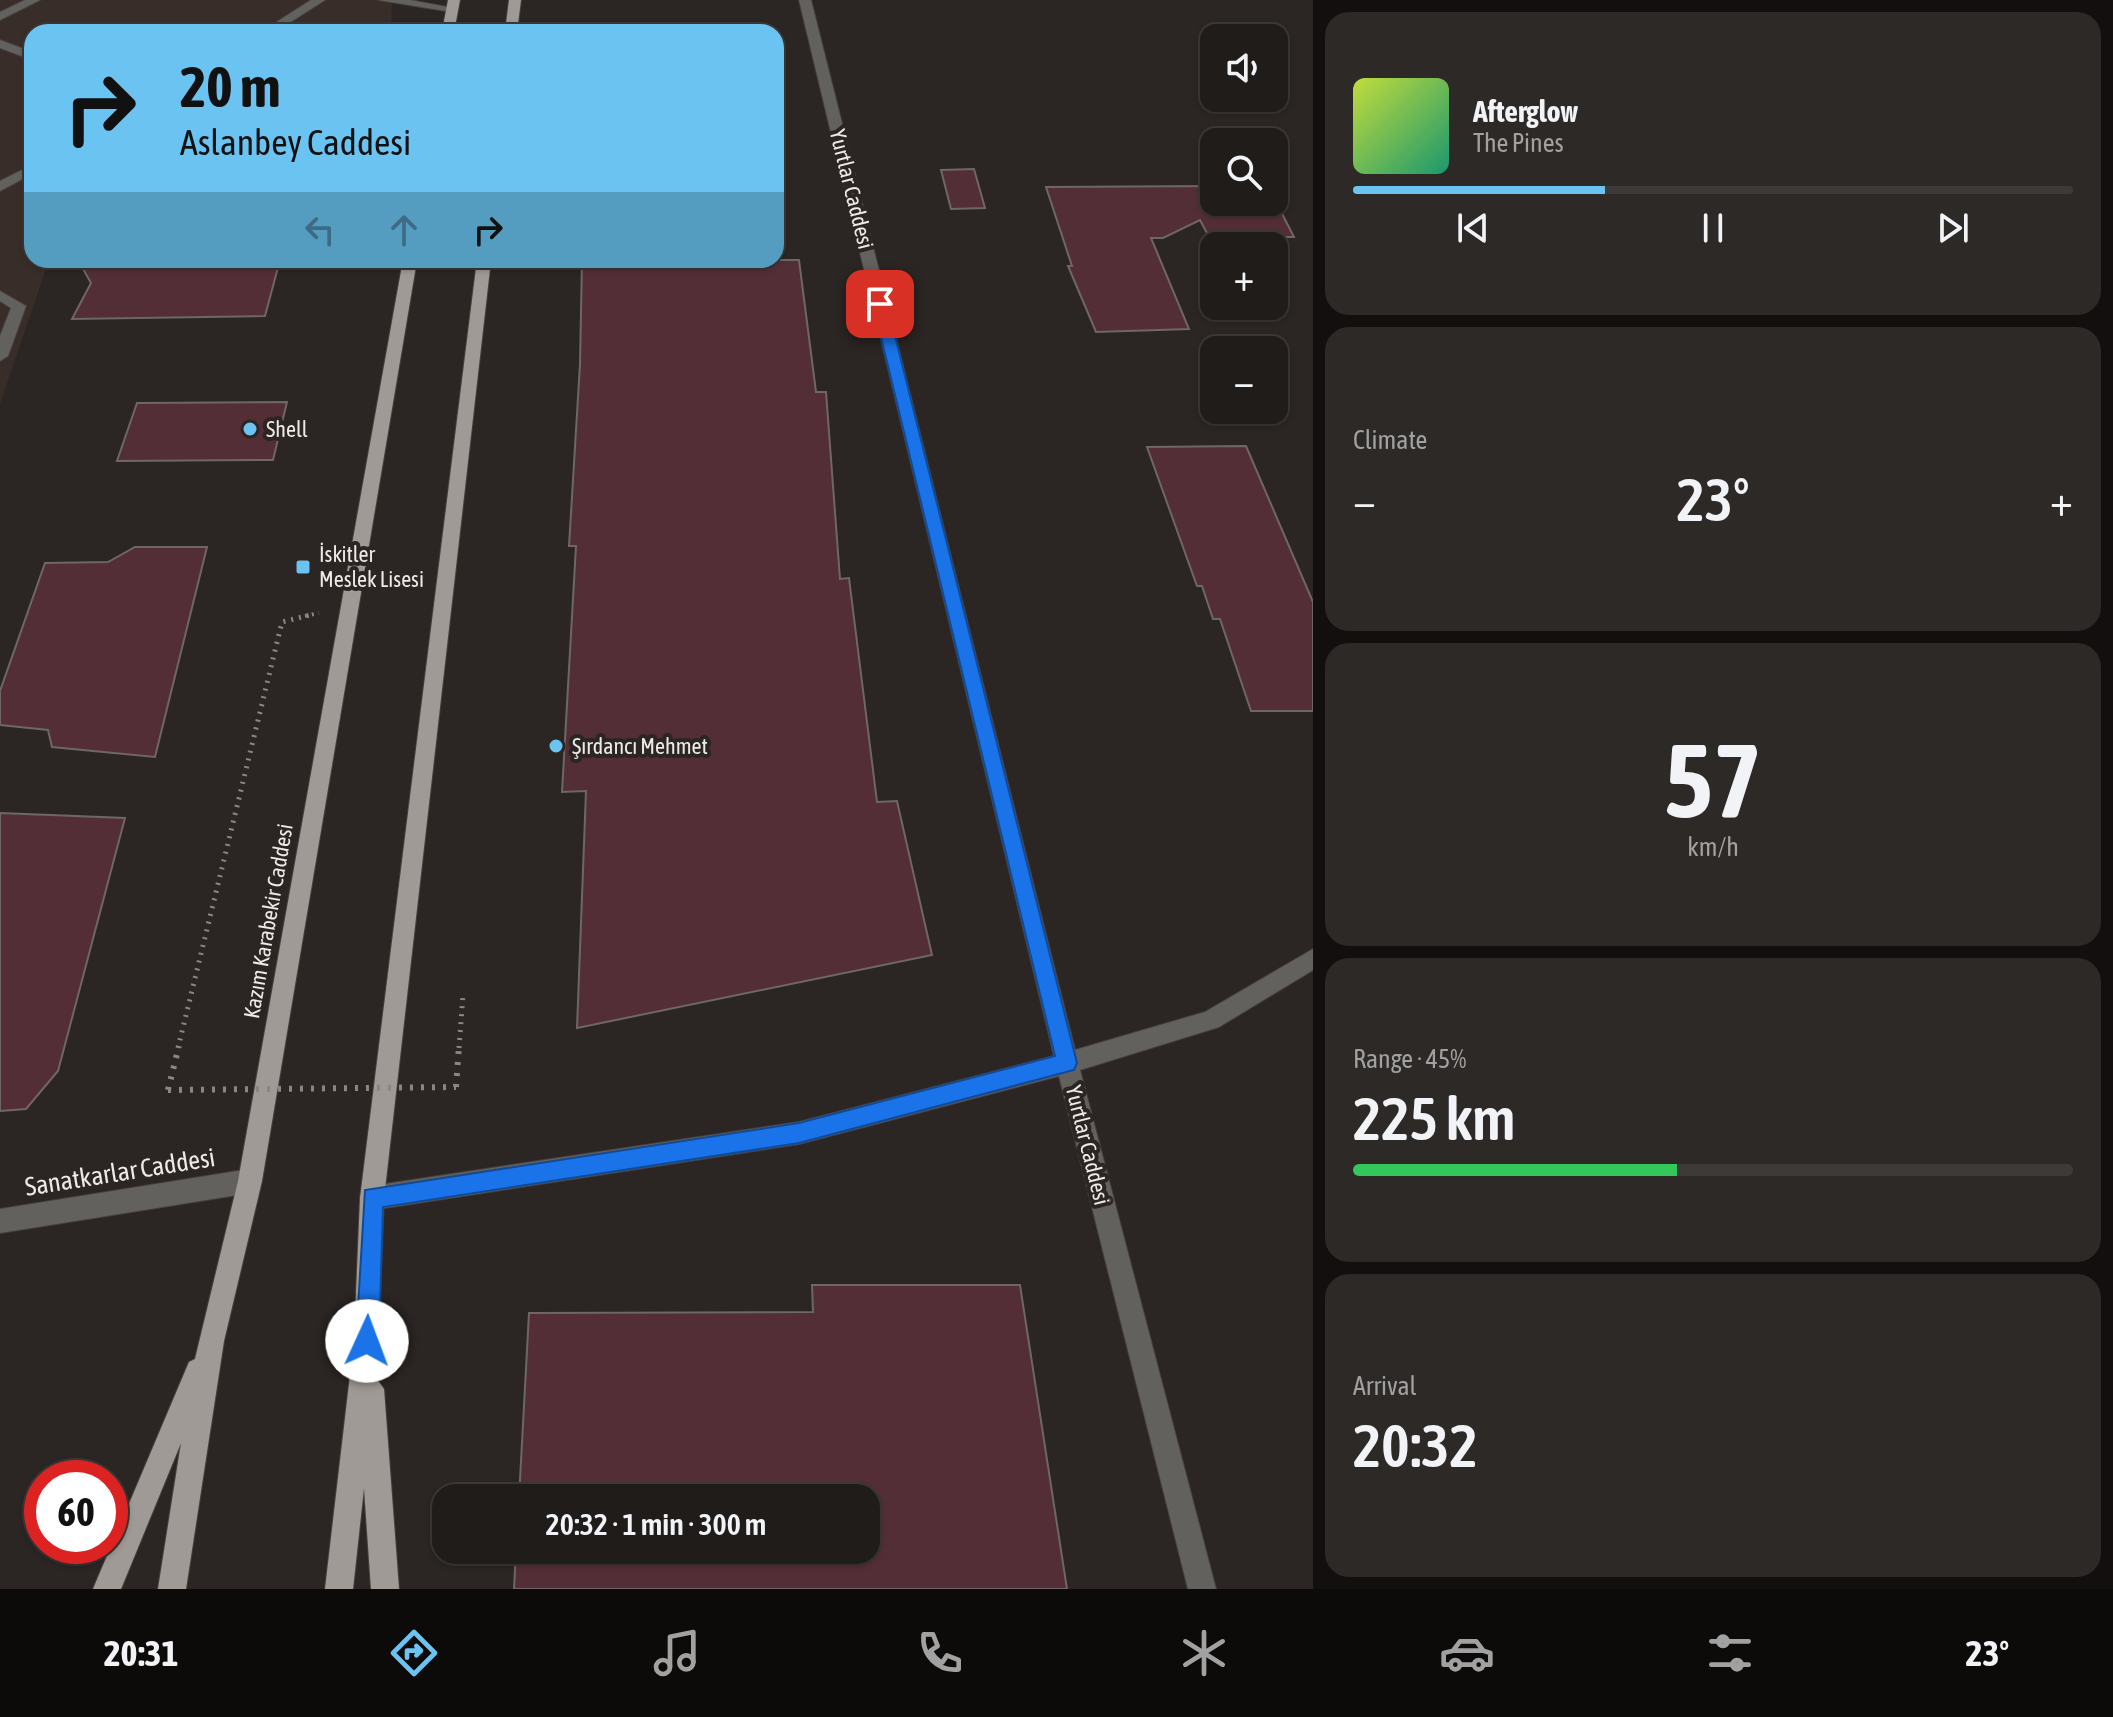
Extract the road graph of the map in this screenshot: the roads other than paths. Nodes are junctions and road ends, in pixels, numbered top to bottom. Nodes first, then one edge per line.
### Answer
1 (34, 0) edge
2 (319, 0) edge
3 (384, 0) edge
4 (515, 0) edge
5 (805, 0) edge
6 (453, 5) edge
7 (0, 17) edge
8 (280, 24) edge
9 (512, 24) edge
10 (0, 44) edge
11 (24, 53) edge
12 (24, 174) edge
13 (0, 187) edge
14 (409, 268) edge
15 (483, 268) edge
16 (0, 295) edge
17 (0, 356) edge
18 (1313, 959) edge
19 (1067, 1063) junction
20 (250, 1181) junction
21 (372, 1198) junction
22 (0, 1221) edge
23 (211, 1341) junction
24 (367, 1341) junction
25 (107, 1589) edge
26 (172, 1589) edge
27 (339, 1589) edge
28 (385, 1589) edge
29 (1202, 1589) edge

1 - 7 street
2 - 8 street
3 - 6 street
4 - 9 main road
5 - 19 street, Yurtlar Caddesi
10 - 11 street
12 - 13 street
14 - 20 main road, Kazım Karabekir Caddesi
15 - 21 main road
16 - 17 street
18 - 19 street
19 - 21 street
19 - 29 street, Yurtlar Caddesi
20 - 22 street, Sanatkarlar Caddesi
20 - 23 main road, Kazım Karabekir Caddesi
21 - 24 main road
23 - 25 main road
23 - 26 main road, Kazım Karabekir Caddesi
24 - 27 main road
24 - 28 main road

